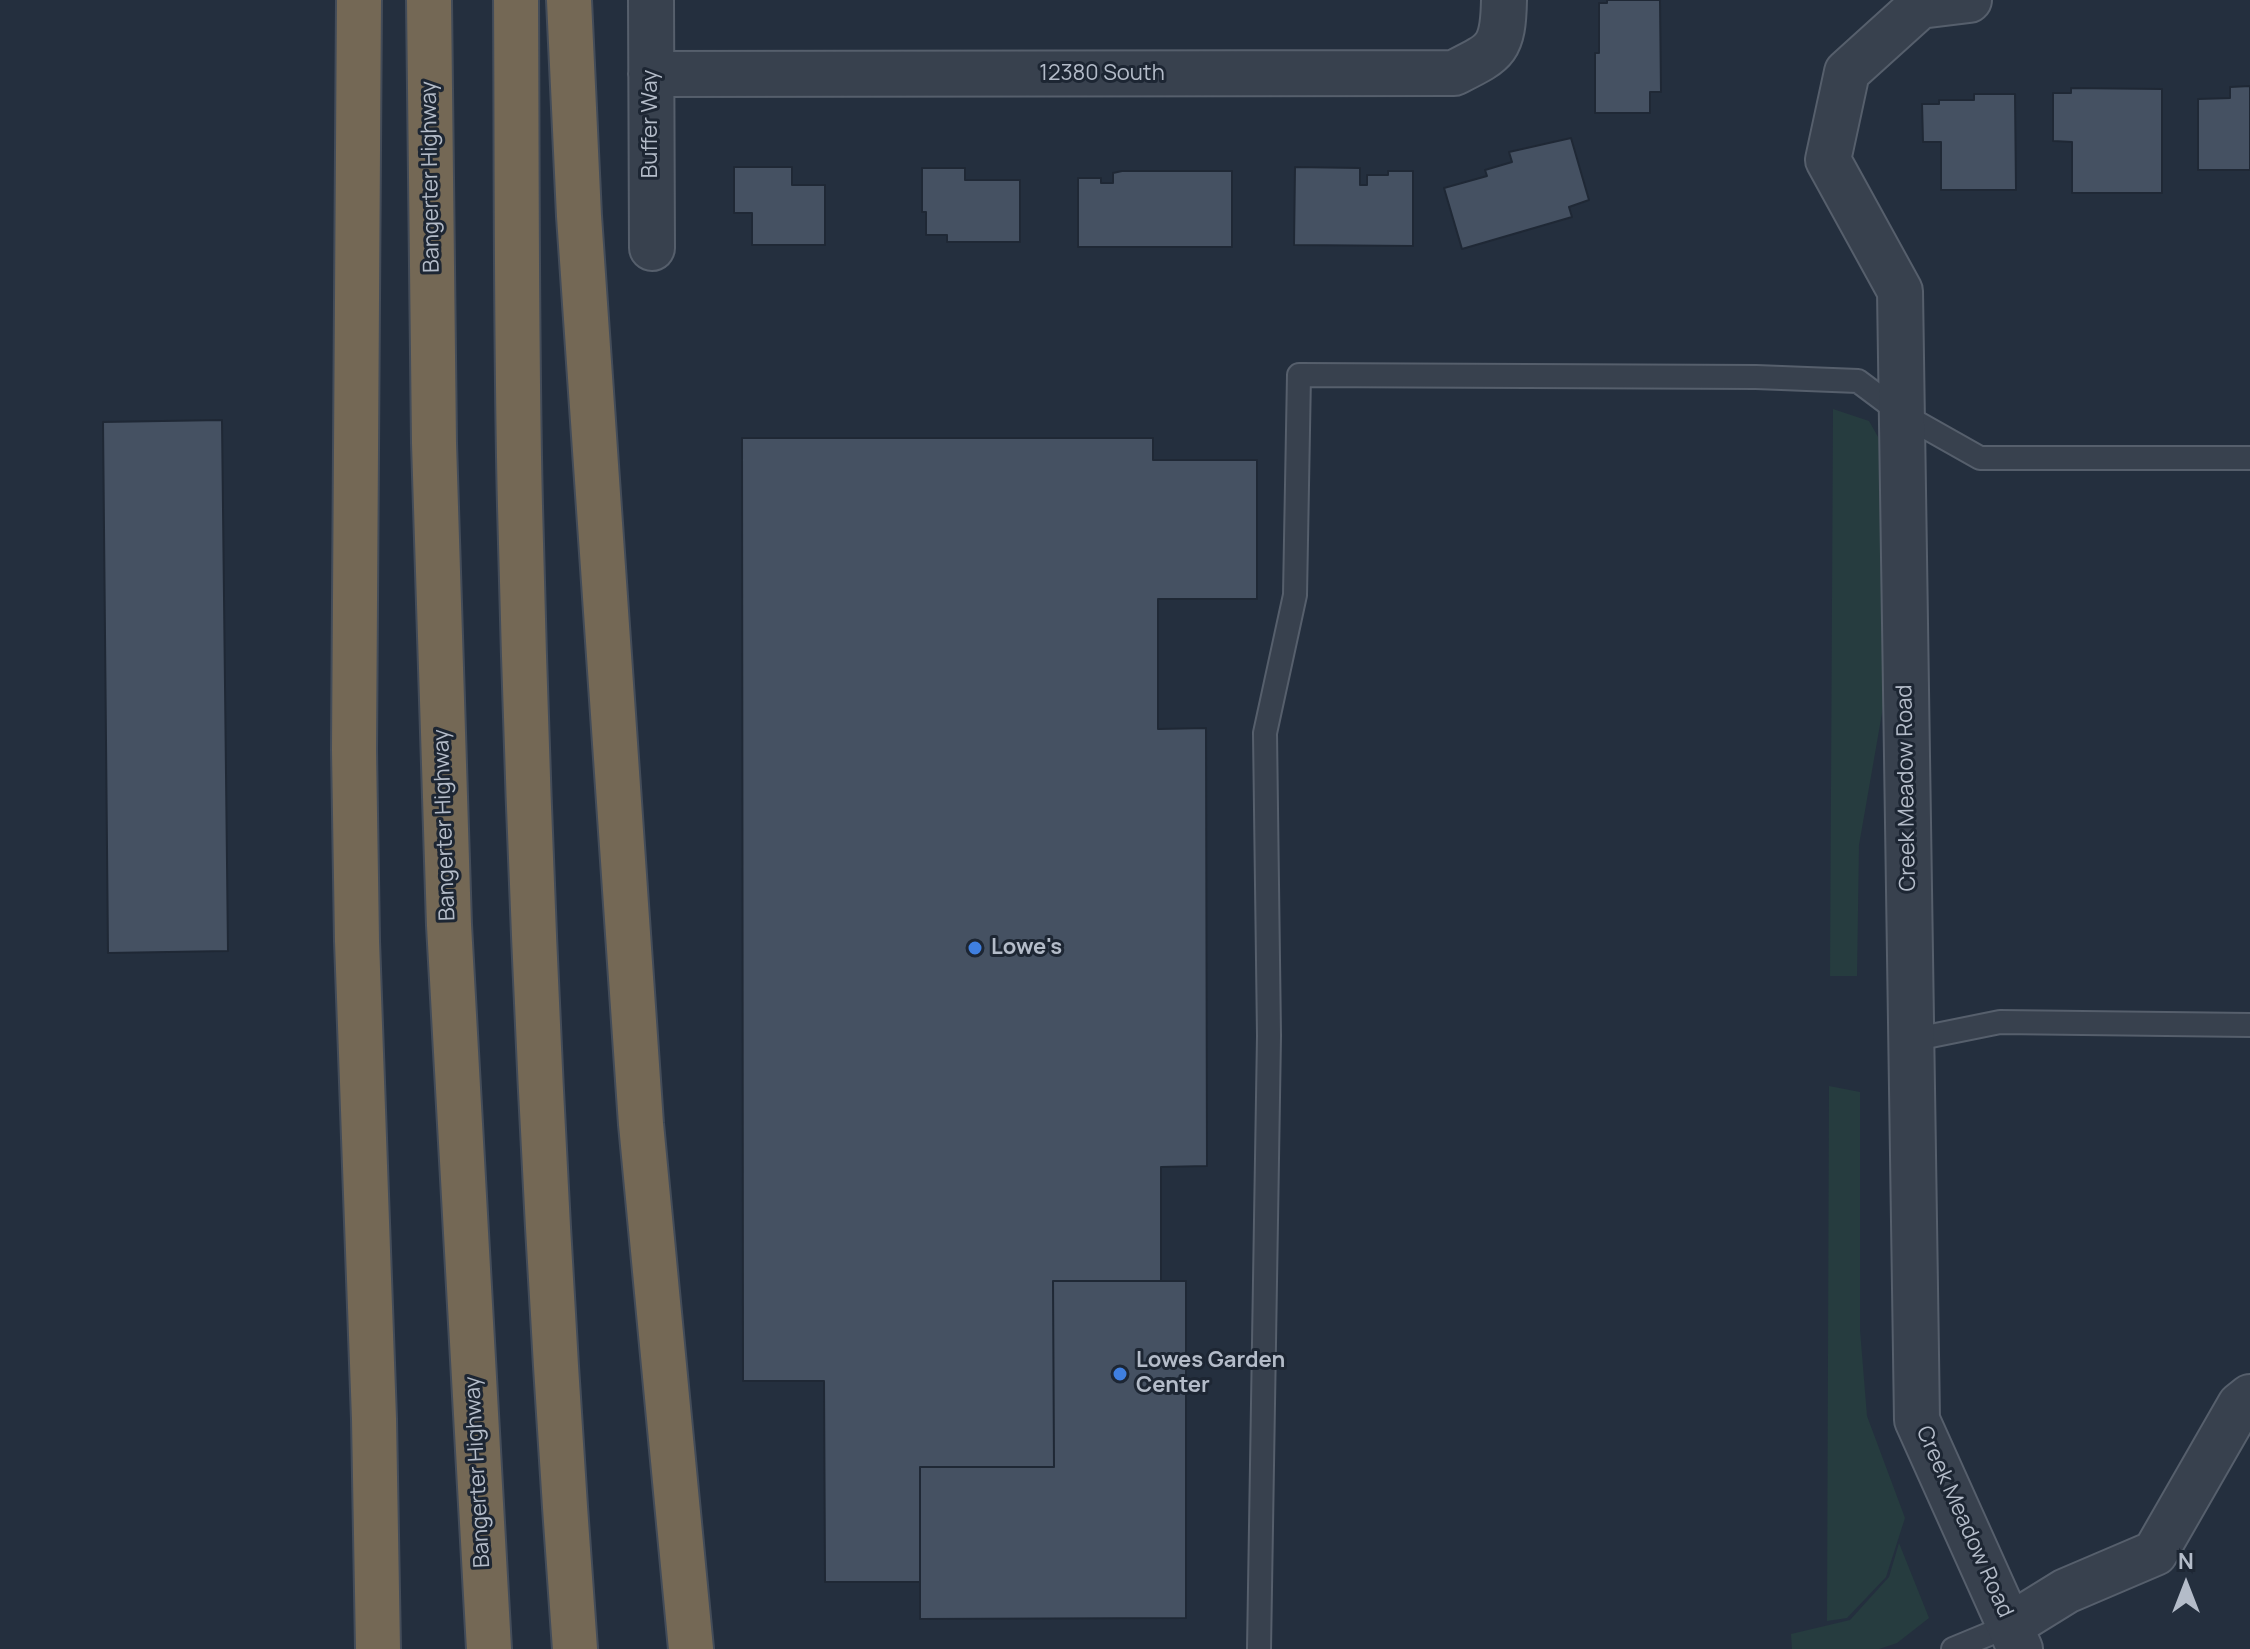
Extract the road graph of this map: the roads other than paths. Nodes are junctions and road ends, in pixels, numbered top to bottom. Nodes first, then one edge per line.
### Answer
1 (359, 0) edge
2 (429, 0) edge
3 (516, 0) edge
4 (569, 0) edge
5 (651, 0) edge
6 (1504, 0) edge
7 (1969, 0) edge
8 (651, 74) junction
9 (652, 248) dead end
10 (1902, 414) junction
11 (2250, 458) edge
12 (2250, 1025) edge
13 (1911, 1040) junction
14 (2250, 1397) edge
15 (2015, 1637) edge
16 (378, 1649) edge
17 (489, 1649) edge
18 (575, 1649) edge
19 (691, 1649) edge
20 (1259, 1649) edge
21 (1953, 1649) edge

1 - 16 highway
2 - 17 highway, Bangerter Highway
3 - 18 highway
4 - 19 highway
5 - 8 street, Buffer Way
6 - 8 street, 12380 South
7 - 10 street, Creek Meadow Road
8 - 9 street, Buffer Way
10 - 11 lane
10 - 13 street, Creek Meadow Road
10 - 20 lane
12 - 13 lane
13 - 15 street, Creek Meadow Road
14 - 15 street
15 - 21 lane

